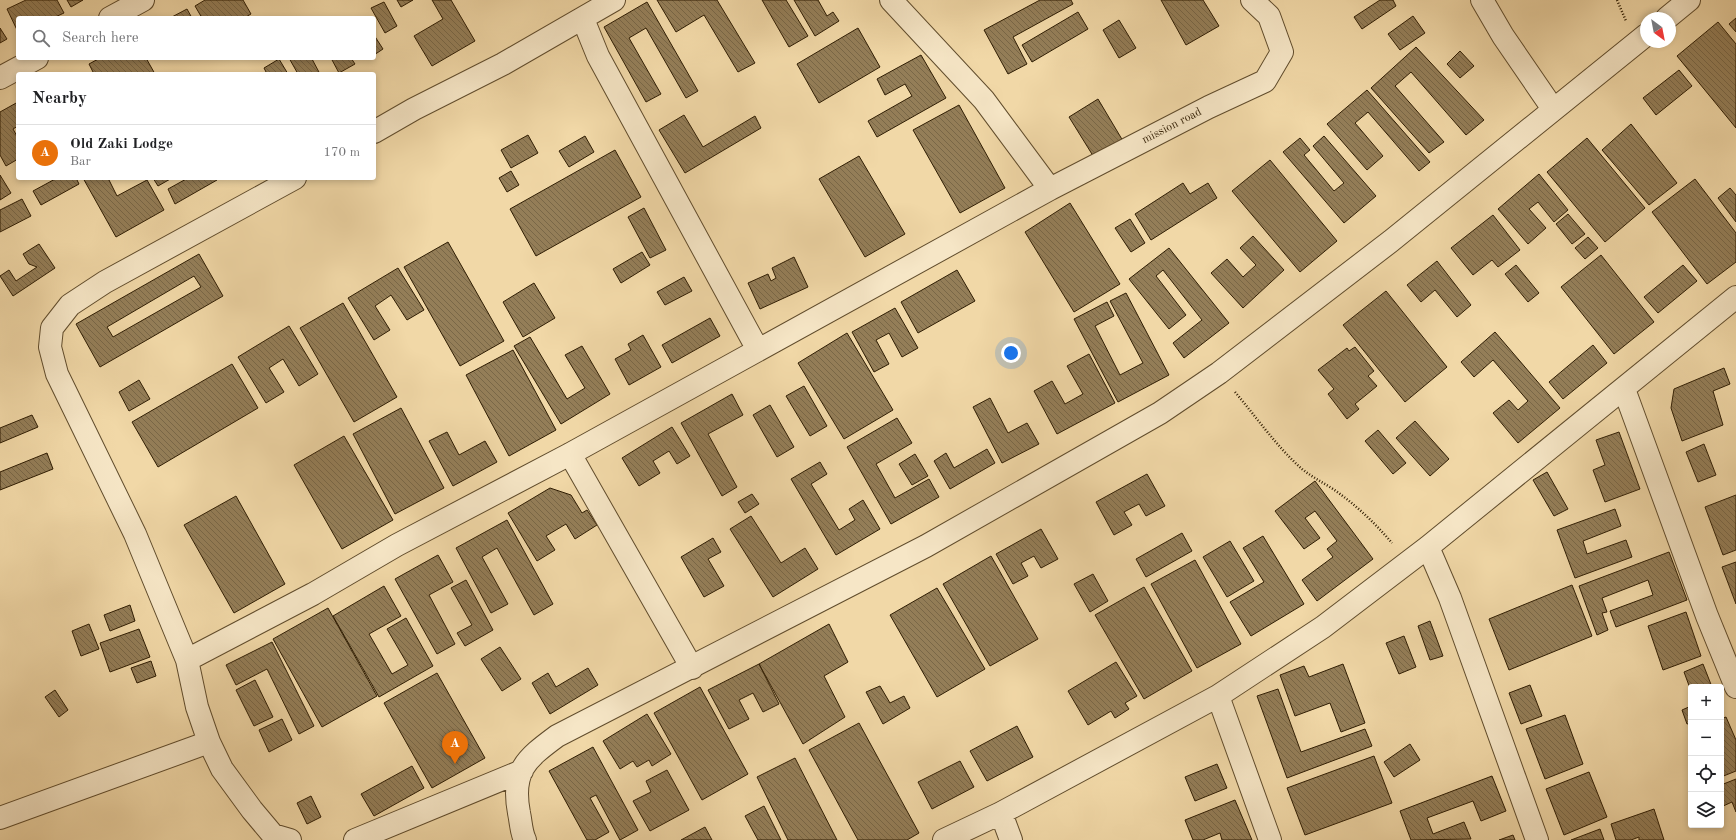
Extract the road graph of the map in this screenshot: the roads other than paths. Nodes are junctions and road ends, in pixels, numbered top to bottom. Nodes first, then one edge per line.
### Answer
1 (142, 0) edge
2 (614, 0) edge
3 (891, 0) edge
4 (1252, 0) edge
5 (1482, 0) edge
6 (1689, 0) edge
7 (1674, 12) edge
8 (114, 16) edge
9 (583, 19) junction
10 (1640, 40) edge
11 (33, 60) edge
12 (0, 78) edge
13 (1553, 109) junction
14 (376, 131) edge
15 (291, 180) edge
16 (1050, 189) junction
17 (1736, 297) edge
18 (758, 350) junction
19 (1624, 389) junction
20 (570, 454) junction
21 (1428, 547) junction
22 (187, 660) junction
23 (692, 668) junction
24 (1736, 687) edge
25 (1218, 696) junction
26 (209, 742) junction
27 (522, 771) junction
28 (1001, 813) junction
29 (0, 818) edge
30 (290, 840) edge
31 (355, 840) edge
32 (525, 840) edge
33 (944, 840) edge
34 (1011, 840) edge
35 (1270, 840) edge
36 (1537, 840) edge

1 - 8 street
2 - 9 street
3 - 16 street
4 - 16 street, mission road
5 - 13 street
6 - 7 street
9 - 14 street
9 - 18 street
10 - 13 street
11 - 12 street
13 - 23 street
15 - 22 street
16 - 18 street, mission road
17 - 19 street
18 - 20 street, mission road
19 - 21 street
19 - 24 street
20 - 22 street, mission road
20 - 23 street
21 - 25 street
21 - 36 street
22 - 26 street
23 - 27 street
25 - 28 street
25 - 35 street
26 - 29 street
26 - 30 street
27 - 31 street
27 - 32 street
28 - 33 street
28 - 34 street

